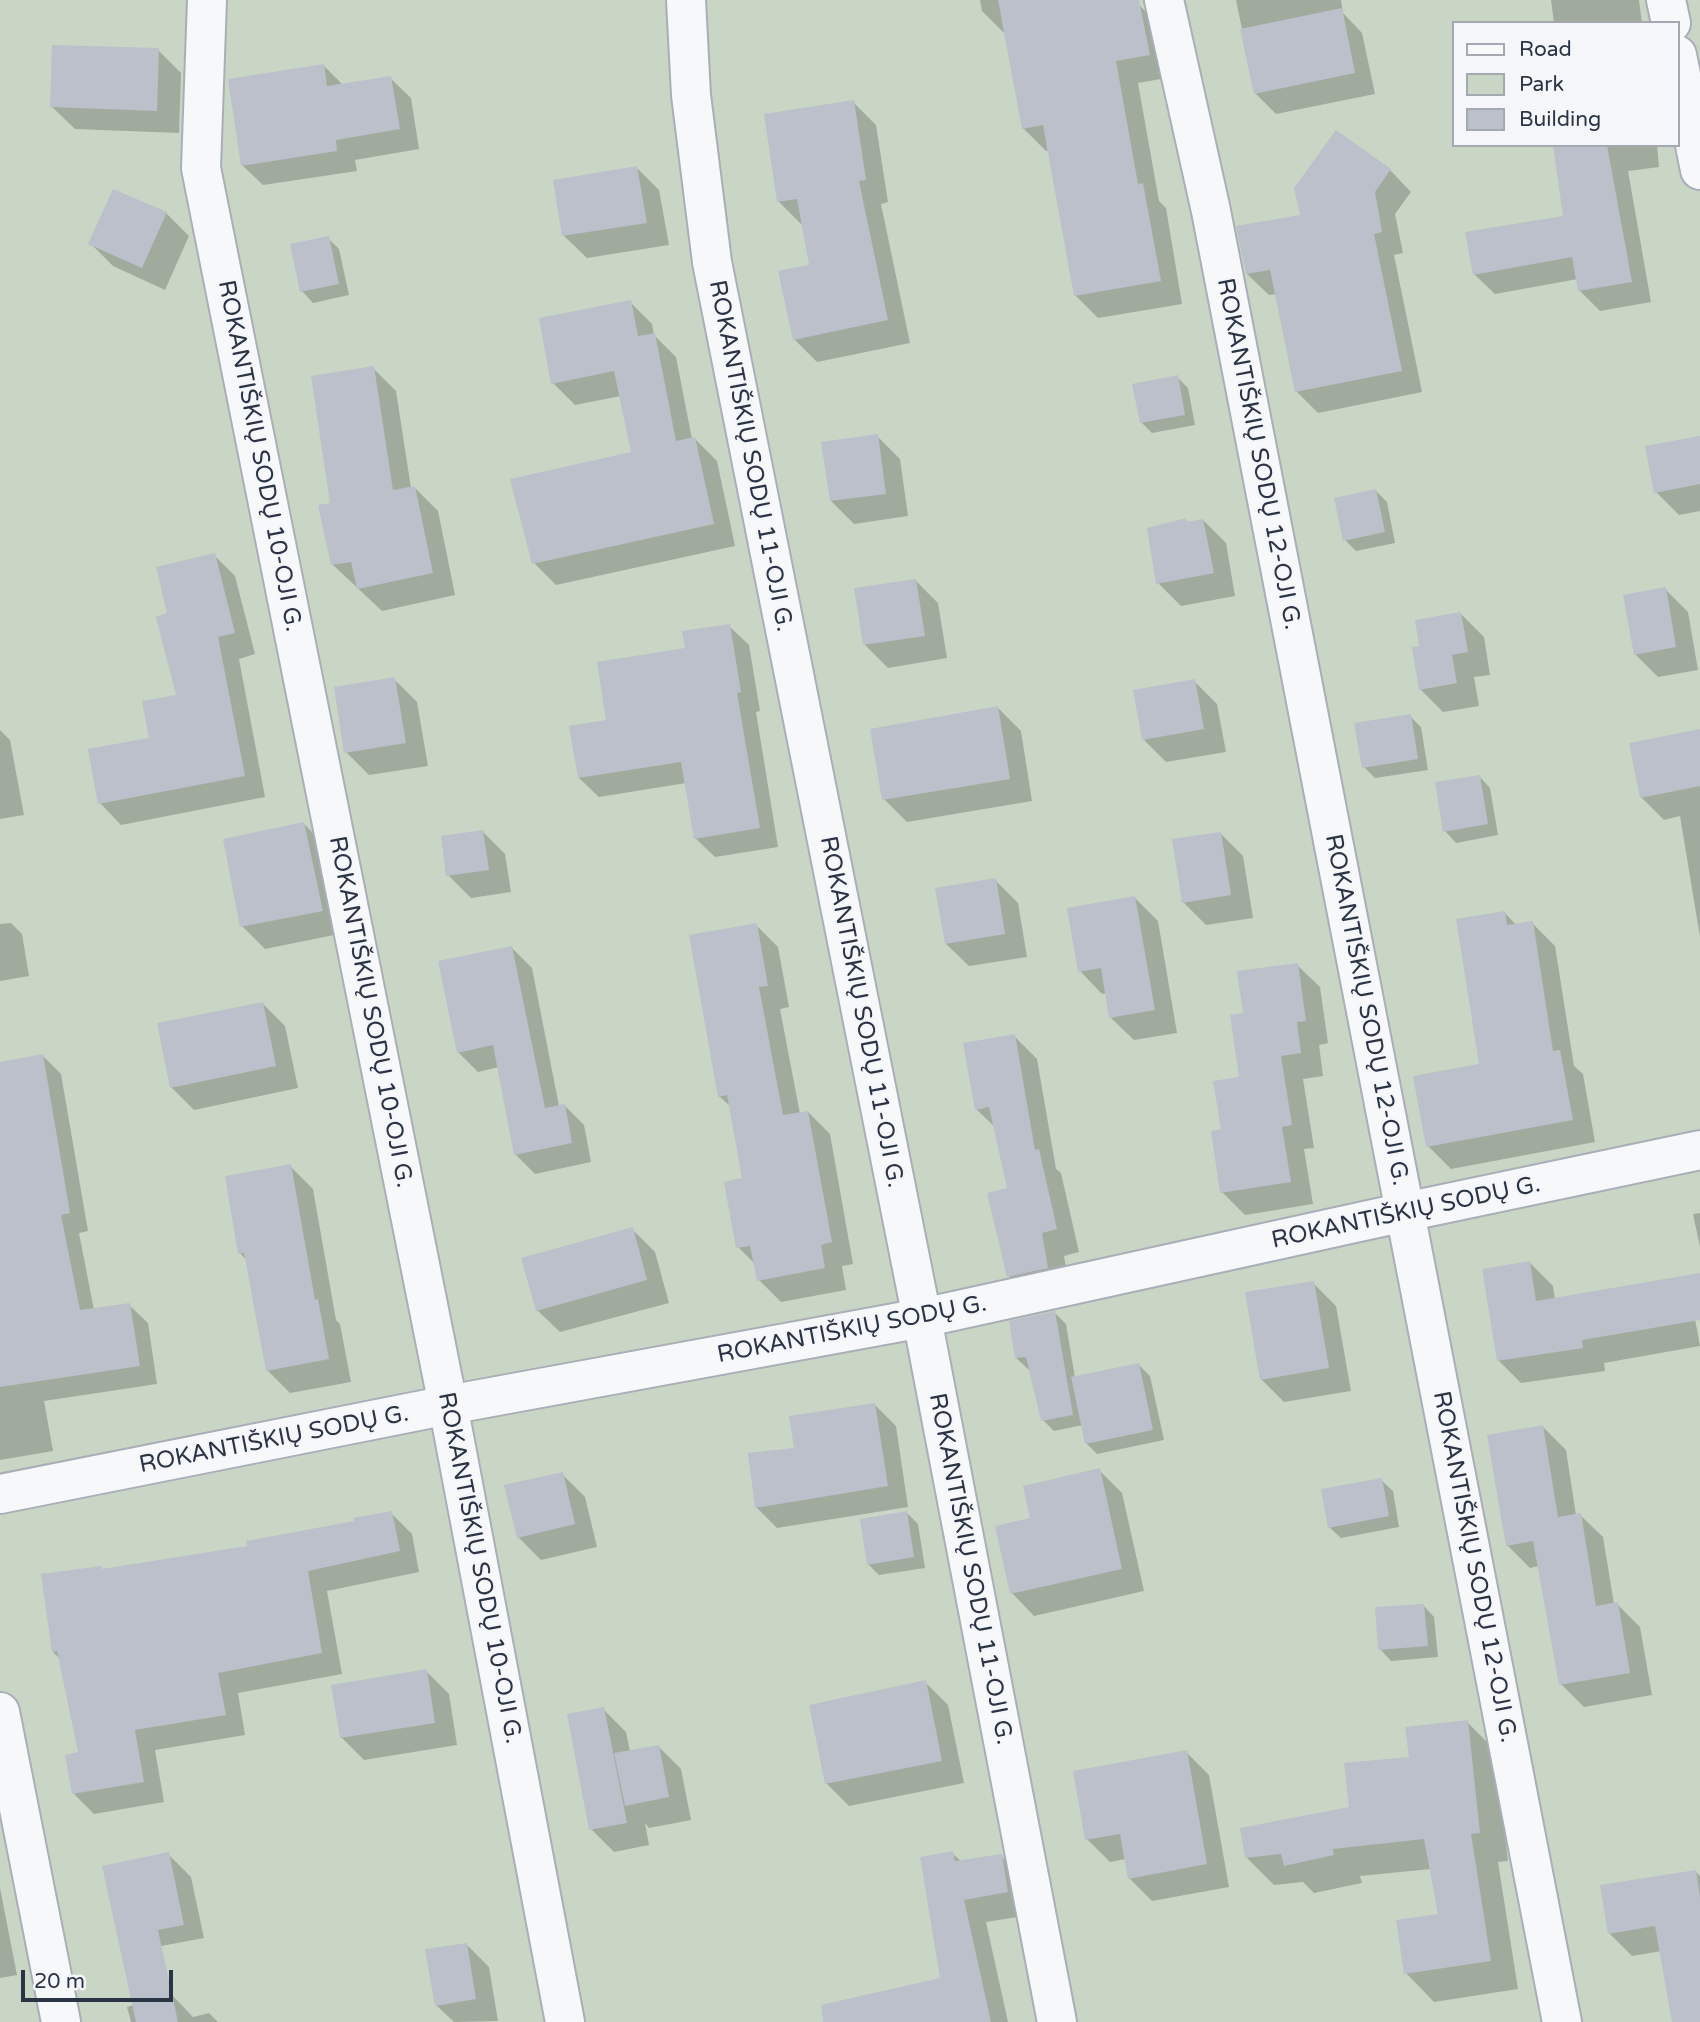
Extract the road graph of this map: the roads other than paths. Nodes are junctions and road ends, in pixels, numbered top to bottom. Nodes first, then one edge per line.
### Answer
1 (207, 0) edge
2 (686, 0) edge
3 (1164, 0) edge
4 (1666, 0) edge
5 (1671, 21) edge
6 (1679, 65) edge
7 (1700, 170) edge
8 (1700, 1150) edge
9 (1405, 1212) junction
10 (922, 1318) junction
11 (448, 1405) junction
12 (0, 1494) edge
13 (0, 1712) edge
14 (61, 2022) edge
15 (565, 2022) edge
16 (1056, 2022) edge
17 (1562, 2022) edge

1 - 11 street, ROKANTIŠKIŲ SODŲ 10-OJI G.
2 - 10 street, ROKANTIŠKIŲ SODŲ 11-OJI G.
3 - 9 street, ROKANTIŠKIŲ SODŲ 12-OJI G.
4 - 5 street
6 - 7 street
8 - 9 street, ROKANTIŠKIŲ SODŲ G.
9 - 10 street, ROKANTIŠKIŲ SODŲ G.
9 - 17 street, ROKANTIŠKIŲ SODŲ 12-OJI G.
10 - 11 street, ROKANTIŠKIŲ SODŲ G.
10 - 16 street, ROKANTIŠKIŲ SODŲ 11-OJI G.
11 - 12 street, ROKANTIŠKIŲ SODŲ G.
11 - 15 street, ROKANTIŠKIŲ SODŲ 10-OJI G.
13 - 14 street

